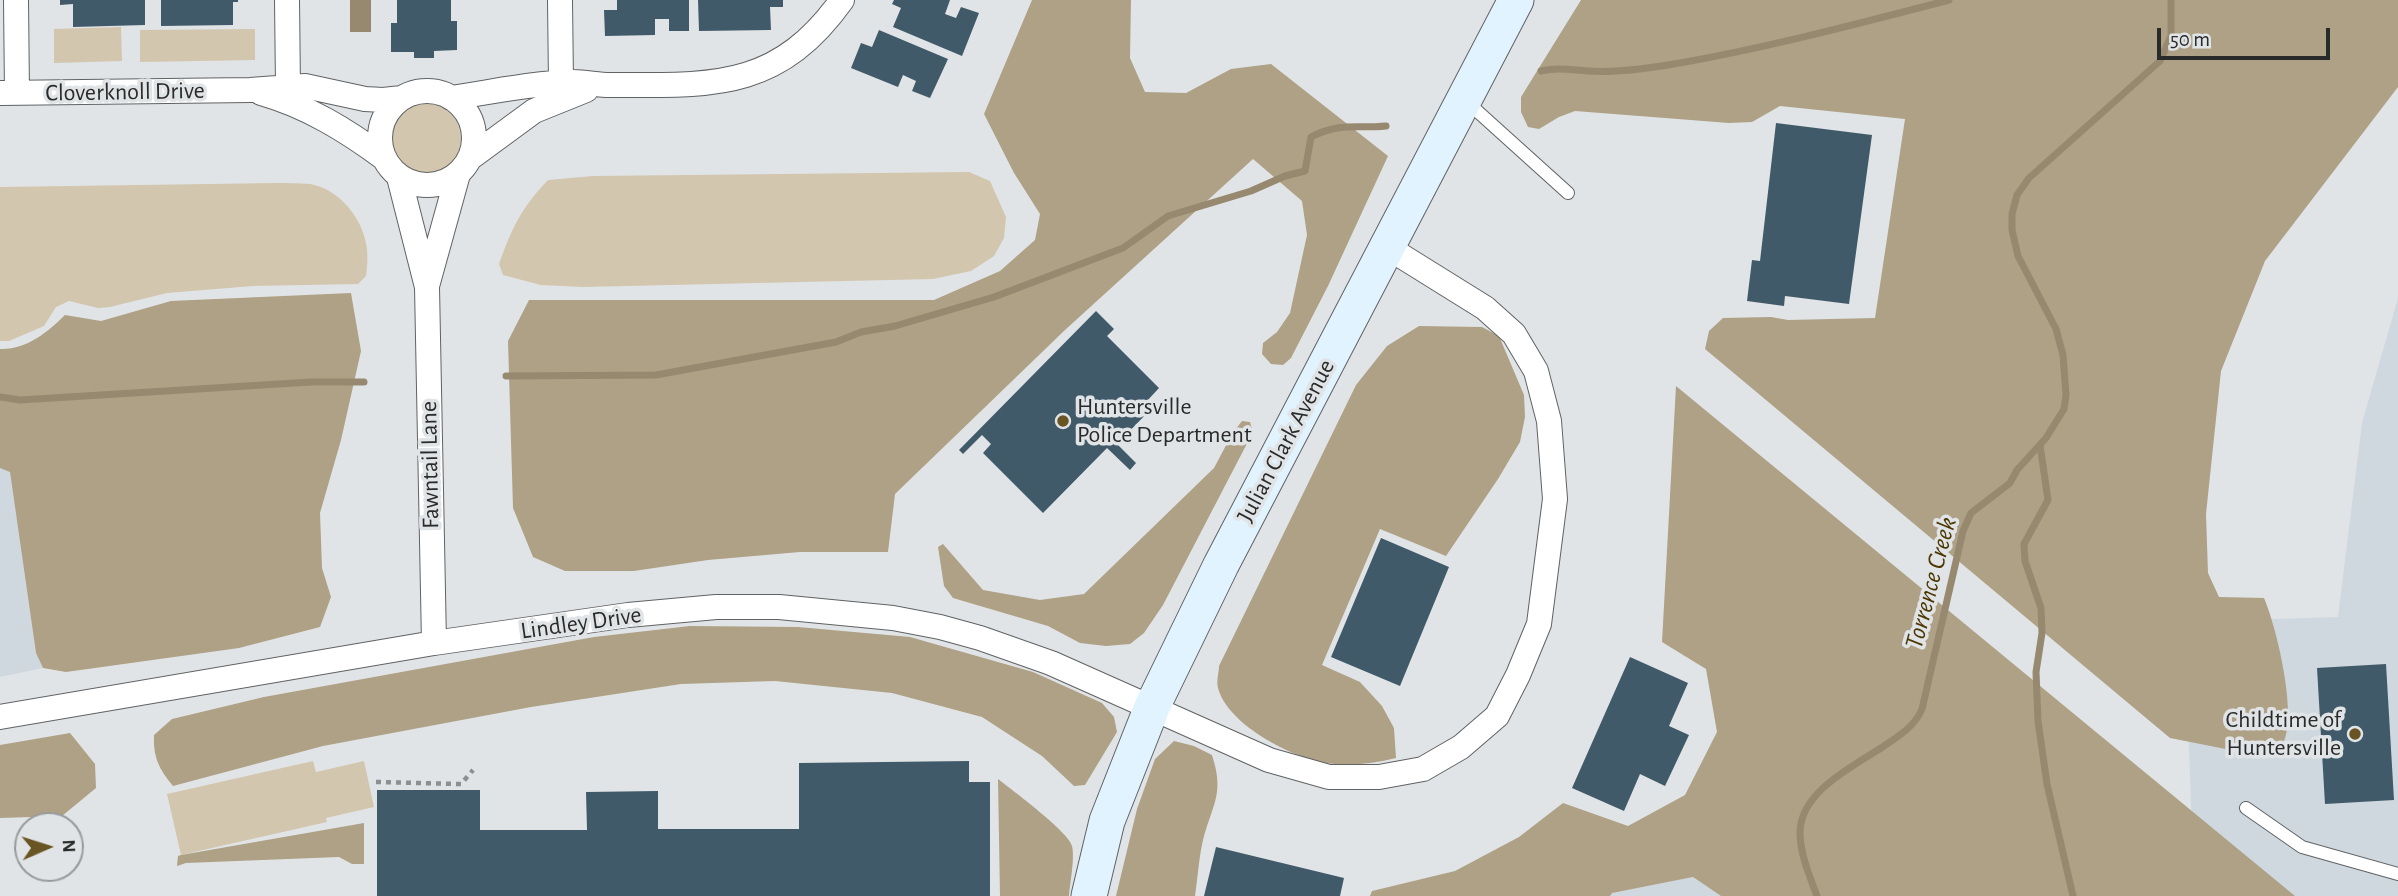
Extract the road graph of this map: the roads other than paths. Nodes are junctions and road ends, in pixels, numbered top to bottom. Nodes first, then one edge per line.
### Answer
1 (16, 0) edge
2 (288, 0) edge
3 (560, 0) edge
4 (842, 0) edge
5 (1516, 0) edge
6 (561, 83) junction
7 (607, 85) junction
8 (288, 87) junction
9 (250, 90) junction
10 (8, 93) edge
11 (402, 98) junction
12 (451, 98) junction
13 (1463, 99) junction
14 (384, 158) junction
15 (464, 166) junction
16 (399, 177) junction
17 (1568, 193) dead end
18 (1387, 247) junction
19 (427, 287) junction
20 (434, 643) junction
21 (1152, 707) junction
22 (0, 717) edge
23 (2246, 808) dead end
24 (2398, 874) edge
25 (1089, 896) edge

1 - 10 street
2 - 8 street
3 - 6 street
4 - 7 street
5 - 13 street, Julian Clark Avenue
6 - 7 street
6 - 12 street
7 - 15 street
8 - 9 street, Cloverknoll Drive
8 - 11 street, Cloverknoll Drive
9 - 10 street, Cloverknoll Drive
9 - 14 street, Cloverknoll Drive
11 - 12 street
11 - 14 street
12 - 15 street
13 - 17 lane
13 - 18 street, Julian Clark Avenue
14 - 16 street
15 - 16 street
15 - 19 street, Fawntail Lane
16 - 19 street, Fawntail Lane
18 - 21 street, Julian Clark Avenue
18 - 21 street, Lindley Drive
19 - 20 street, Fawntail Lane
20 - 21 street, Lindley Drive
20 - 22 street, Lindley Drive
21 - 25 street, Julian Clark Avenue
23 - 24 lane

